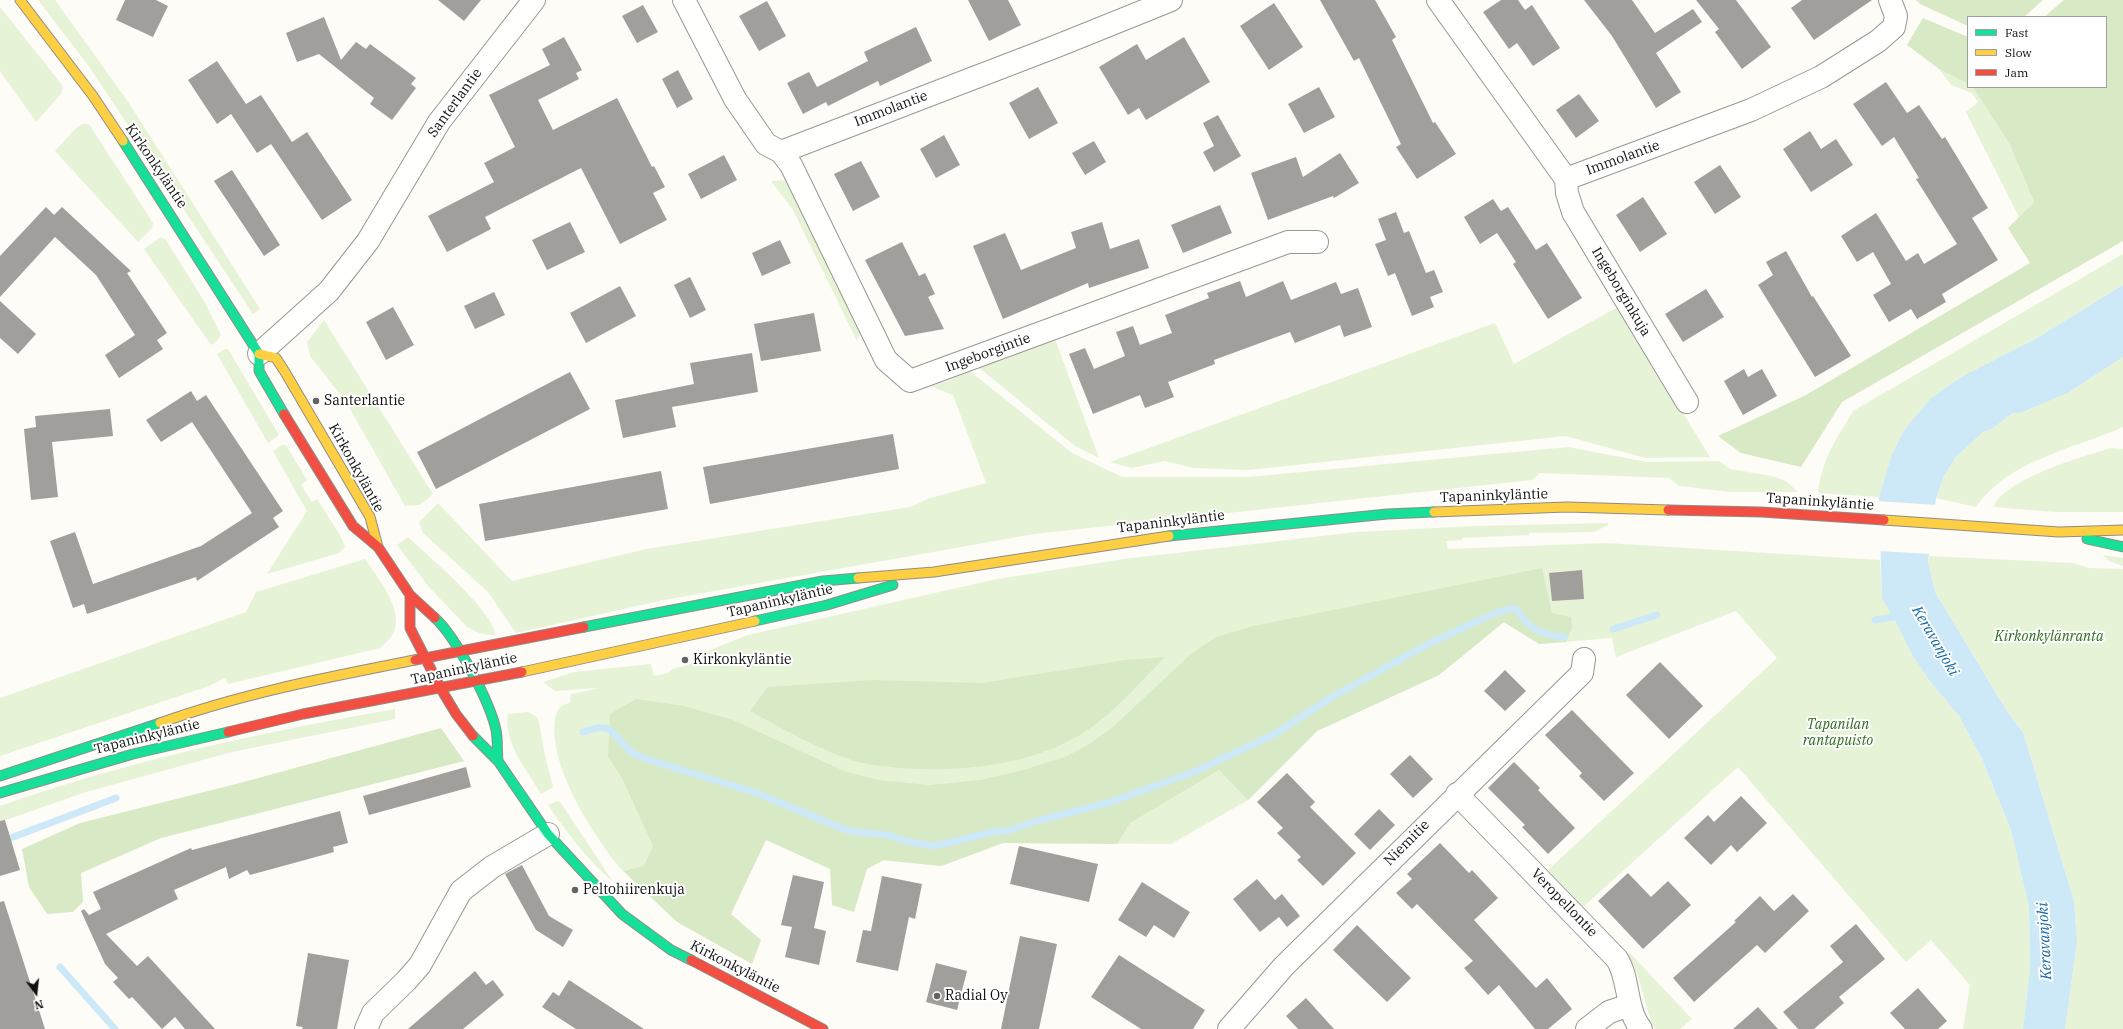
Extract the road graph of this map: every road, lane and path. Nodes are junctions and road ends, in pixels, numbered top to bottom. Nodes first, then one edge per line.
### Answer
1 (20, 0) edge
2 (534, 0) edge
3 (684, 0) edge
4 (1171, 0) edge
5 (1438, 0) edge
6 (1890, 0) edge
7 (1140, 5) edge
8 (781, 152) junction
9 (1566, 179) junction
10 (1317, 242) dead end
11 (259, 354) junction
12 (1687, 402) dead end
13 (2123, 530) edge
14 (2059, 532) junction
15 (378, 547) junction
16 (2123, 547) edge
17 (934, 572) junction
18 (410, 595) junction
19 (460, 651) junction
20 (424, 659) junction
21 (1584, 659) dead end
22 (477, 681) junction
23 (441, 689) junction
24 (498, 761) junction
25 (0, 776) edge
26 (0, 793) edge
27 (1458, 794) junction
28 (548, 834) junction
29 (1630, 1005) junction
30 (366, 1029) edge
31 (823, 1029) edge
32 (1229, 1029) edge
33 (1587, 1029) edge
34 (1641, 1029) edge

1 - 11 main road, Kirkonkyläntie
2 - 11 street, Santerlantie
3 - 8 street
4 - 7 street, Immolantie
5 - 9 street
6 - 9 street, Immolantie
7 - 8 street, Immolantie
8 - 10 street, Ingeborgintie
9 - 12 street, Ingeborginkuja
11 - 15 main road, Kirkonkyläntie
11 - 15 main road, Kirkonkyläntie
13 - 14 main road, Tapaninkyläntie
14 - 16 main road, Tapaninkyläntie
14 - 17 main road, Tapaninkyläntie
15 - 18 main road, Kirkonkyläntie
17 - 19 main road, Tapaninkyläntie
17 - 22 main road, Tapaninkyläntie
18 - 19 main road, Kirkonkyläntie
18 - 20 main road, Kirkonkyläntie
19 - 20 main road, Tapaninkyläntie
19 - 22 main road, Kirkonkyläntie
20 - 23 main road, Kirkonkyläntie
20 - 25 main road, Tapaninkyläntie
21 - 27 street, Niemitie
22 - 23 main road, Tapaninkyläntie
22 - 24 main road, Kirkonkyläntie
23 - 24 main road, Kirkonkyläntie
23 - 26 main road, Tapaninkyläntie
24 - 28 main road, Kirkonkyläntie
27 - 29 street, Veropellontie
27 - 32 street, Niemitie
28 - 30 street
28 - 31 main road, Kirkonkyläntie
29 - 33 street
29 - 34 street, Veropellontie

